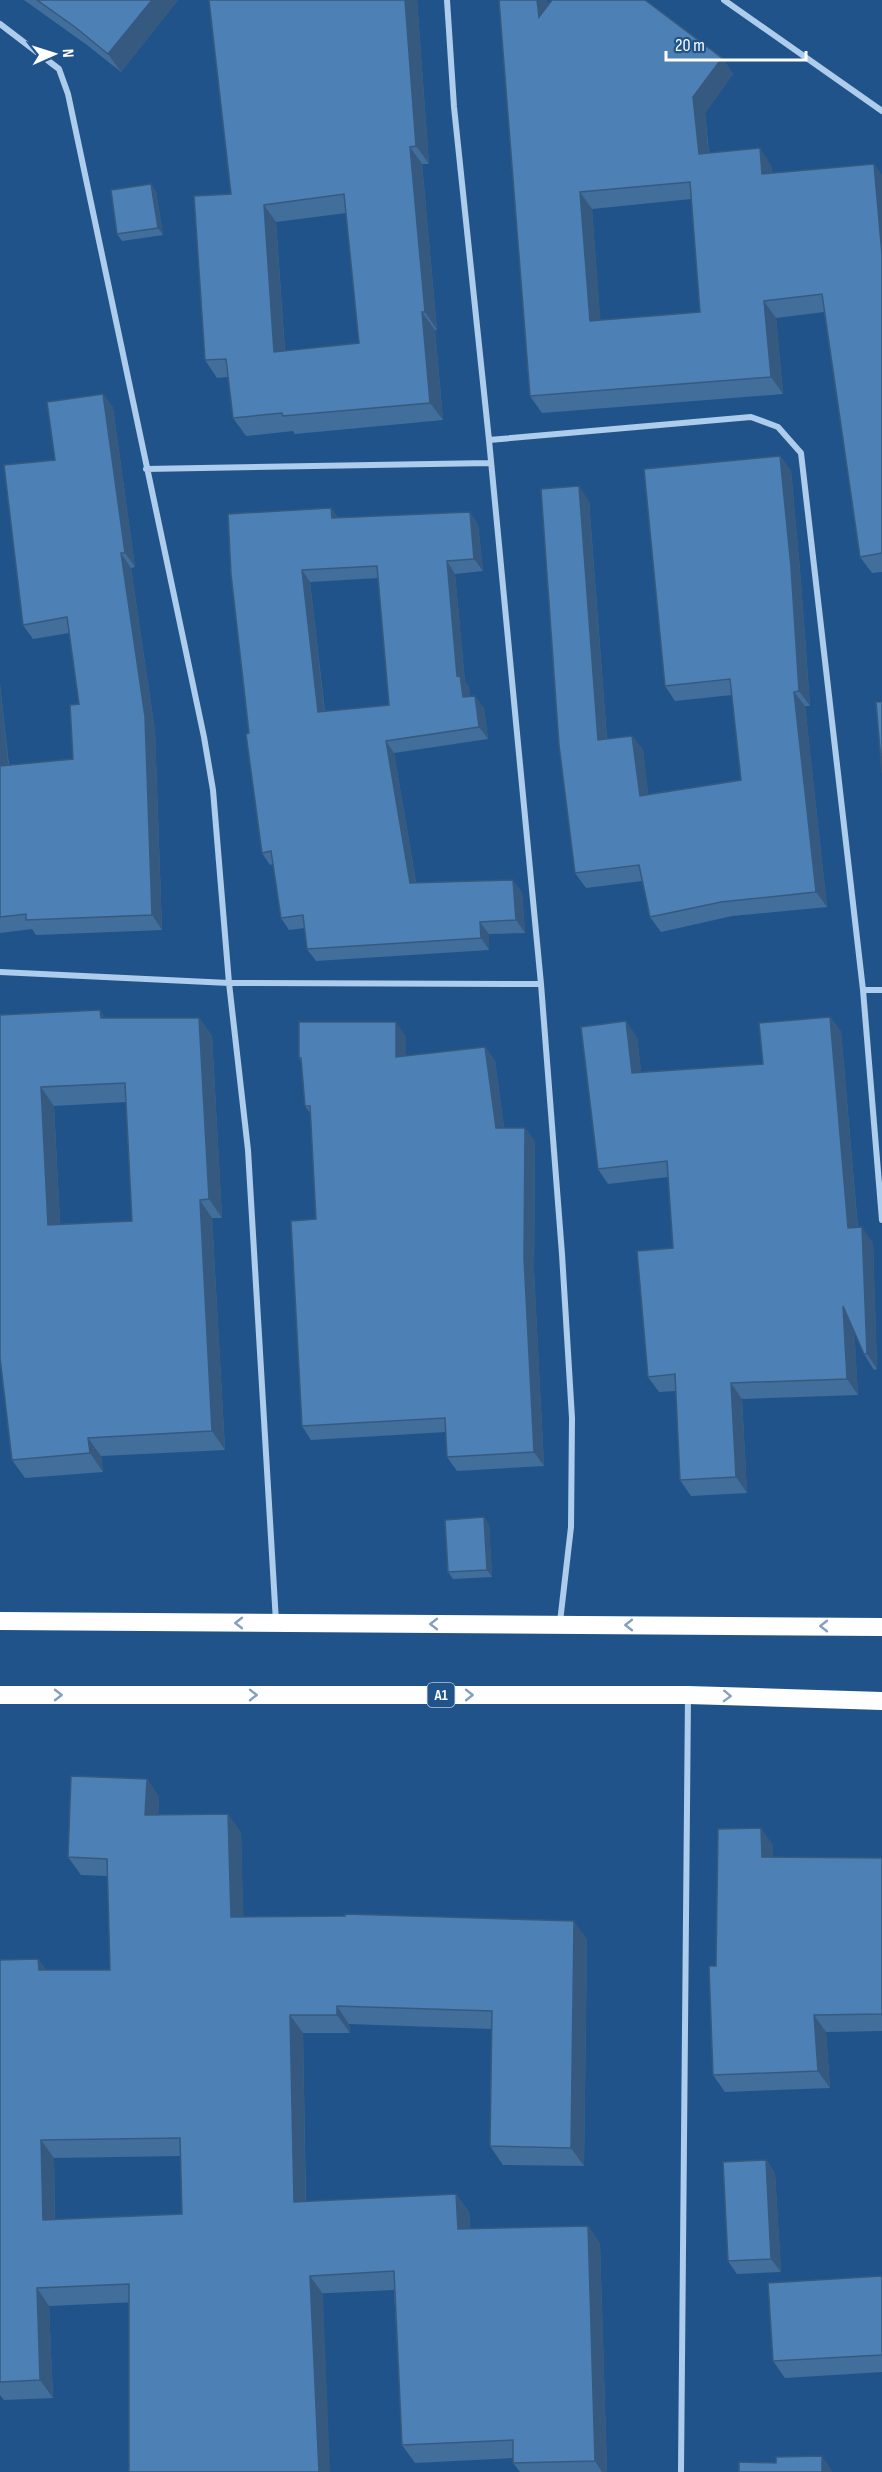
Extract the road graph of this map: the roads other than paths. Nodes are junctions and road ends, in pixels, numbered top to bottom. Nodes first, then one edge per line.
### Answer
1 (447, 0) edge
2 (724, 0) edge
3 (0, 24) edge
4 (882, 111) edge
5 (489, 440) junction
6 (490, 463) junction
7 (146, 469) junction
8 (0, 972) edge
9 (229, 983) junction
10 (541, 984) junction
11 (863, 990) junction
12 (882, 990) edge
13 (882, 1220) edge
14 (0, 1621) edge
15 (276, 1623) junction
16 (559, 1625) junction
17 (882, 1627) edge
18 (0, 1695) edge
19 (688, 1695) junction
20 (882, 1701) edge
21 (681, 2472) edge

1 - 5 street
2 - 4 street
3 - 7 street
5 - 6 street
5 - 11 street
6 - 7 street
6 - 10 street
7 - 9 street
8 - 9 street
9 - 10 street
9 - 15 street
10 - 16 street
11 - 12 street
11 - 13 street
15 -> 14 highway
16 -> 15 highway
17 -> 16 highway
18 -> 19 highway, A1
19 -> 20 highway, A1
19 - 21 street

